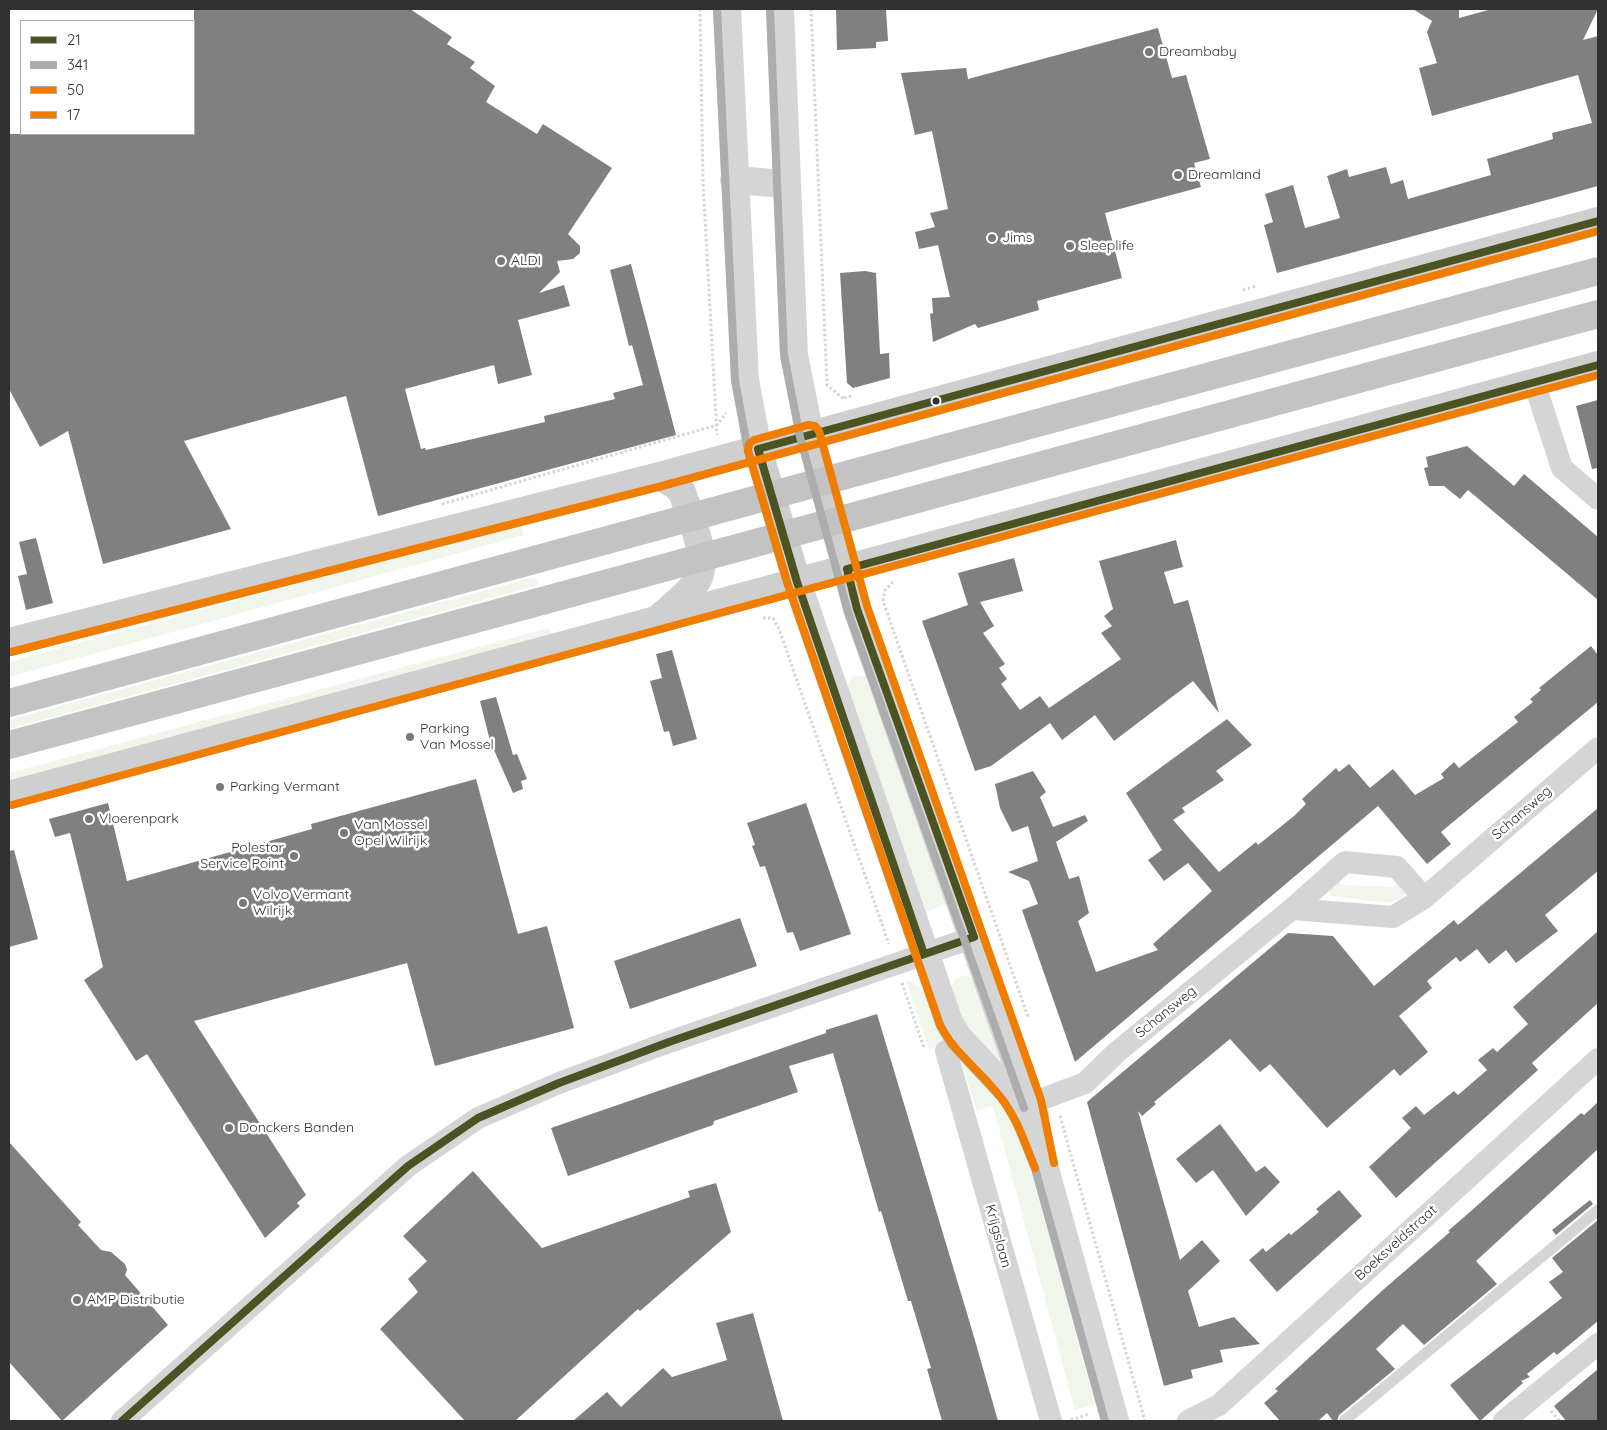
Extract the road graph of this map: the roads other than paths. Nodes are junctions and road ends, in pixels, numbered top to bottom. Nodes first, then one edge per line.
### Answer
1 (726, 9) edge
2 (780, 9) edge
3 (734, 180) junction
4 (786, 184) junction
5 (1598, 221) edge
6 (1598, 271) edge
7 (1598, 314) edge
8 (1598, 365) edge
9 (1534, 382) junction
10 (810, 435) junction
11 (758, 449) junction
12 (659, 476) junction
13 (1598, 499) edge
14 (847, 569) junction
15 (797, 582) junction
16 (658, 619) junction
17 (9, 642) edge
18 (9, 703) edge
19 (17, 745) edge
20 (1598, 748) edge
21 (9, 795) edge
22 (1424, 898) junction
23 (1292, 909) junction
24 (974, 937) junction
25 (924, 954) junction
26 (937, 1054) road end
27 (1598, 1059) edge
28 (1032, 1103) junction
29 (1044, 1165) junction
30 (1598, 1210) edge
31 (1598, 1344) edge
32 (122, 1421) edge
33 (1051, 1421) edge
34 (1115, 1421) edge
35 (1188, 1421) edge
36 (1344, 1421) edge
37 (1504, 1421) edge

1 - 3 street
2 - 4 street
3 - 4 street
3 - 11 street
4 - 10 street
5 - 10 main road
6 - 18 highway, bridge
7 - 19 highway, bridge
8 - 9 main road
9 - 13 street
9 - 14 main road
10 - 11 main road
10 - 14 main road
11 - 12 main road
11 - 15 main road
12 - 16 main road
12 - 17 main road
14 - 15 main road
14 - 24 street
15 - 16 main road
15 - 25 street
16 - 21 main road
20 - 22 street, Schansweg
22 - 23 street, Schansweg
22 - 23 street, Schansweg
23 - 28 street, Schansweg
24 - 25 street
24 - 28 street
25 - 29 street
25 - 32 street
26 - 33 street, Krijgslaan
27 - 35 street, Boeksveldstraat
28 - 29 street
29 - 34 street
30 - 36 lane
31 - 37 street

